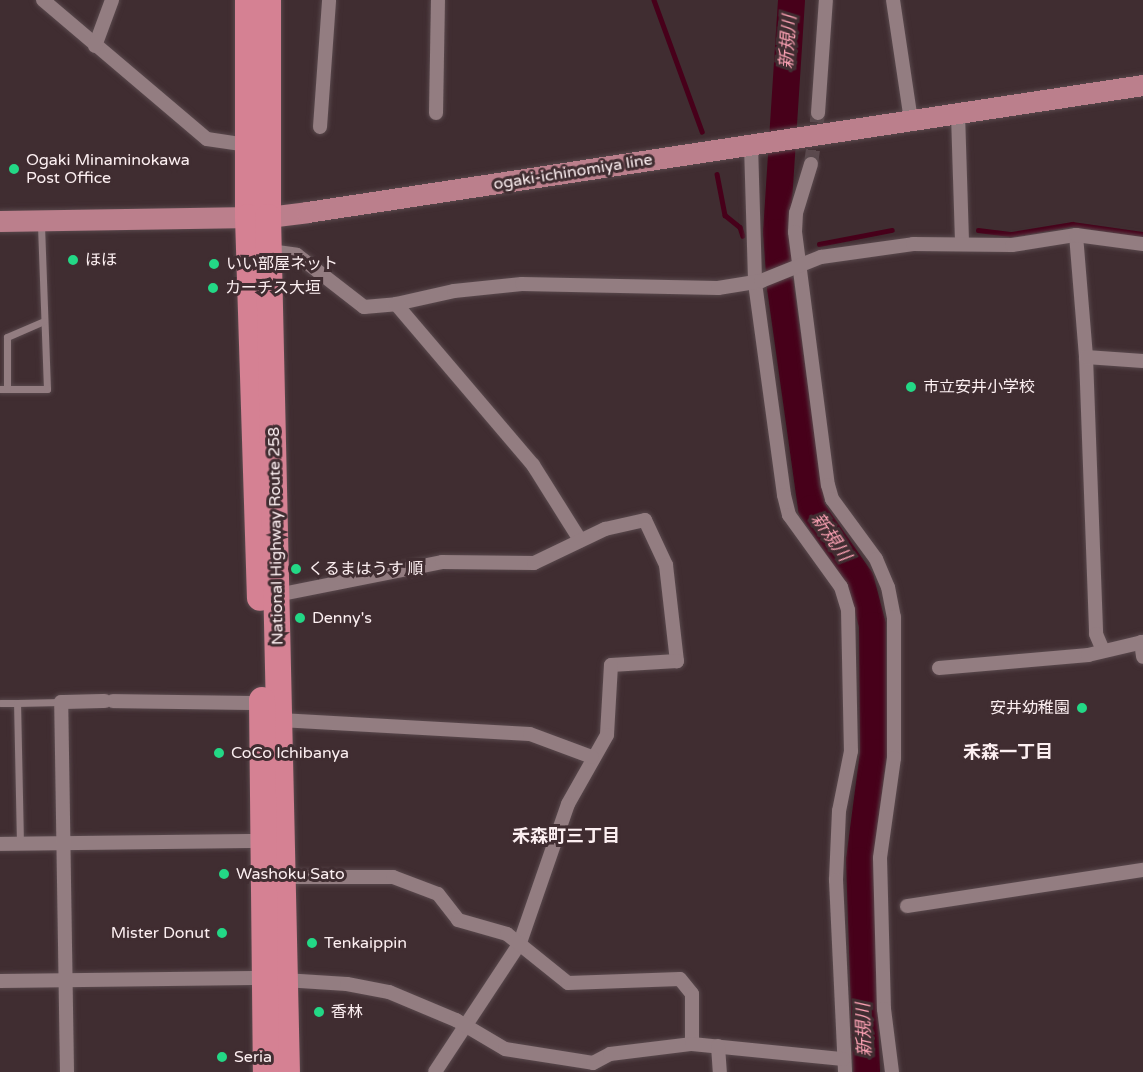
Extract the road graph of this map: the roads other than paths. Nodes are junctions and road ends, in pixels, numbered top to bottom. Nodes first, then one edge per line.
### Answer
1 (42, 0) edge
2 (112, 0) edge
3 (248, 0) edge
4 (268, 0) edge
5 (329, 0) edge
6 (438, 0) edge
7 (826, 0) edge
8 (893, 0) edge
9 (95, 46) junction
10 (1143, 85) edge
11 (436, 113) dead end
12 (818, 113) tunnel mouth
13 (958, 114) junction
14 (911, 121) junction
15 (321, 127) dead end
16 (755, 144) junction
17 (247, 145) junction
18 (812, 164) tunnel mouth
19 (258, 217) junction
20 (41, 220) junction
21 (0, 221) edge
22 (1076, 235) junction
23 (962, 242) junction
24 (1143, 244) edge
25 (270, 251) junction
26 (796, 268) junction
27 (758, 282) junction
28 (396, 304) junction
29 (44, 321) junction
30 (1086, 357) junction
31 (1143, 361) edge
32 (4, 389) edge
33 (580, 540) junction
34 (277, 595) junction
35 (1142, 642) edge
36 (1102, 648) junction
37 (1143, 657) edge
38 (939, 668) dead end
39 (61, 702) junction
40 (0, 703) edge
41 (17, 703) junction
42 (271, 711) junction
43 (592, 757) junction
44 (263, 841) junction
45 (20, 843) junction
46 (64, 843) junction
47 (0, 844) edge
48 (1143, 870) edge
49 (283, 877) junction
50 (907, 906) dead end
51 (520, 943) junction
52 (276, 979) junction
53 (66, 980) junction
54 (0, 981) edge
55 (466, 1026) junction
56 (692, 1044) junction
57 (718, 1046) junction
58 (844, 1065) edge
59 (67, 1072) edge
60 (266, 1072) edge
61 (287, 1072) edge
62 (435, 1072) edge
63 (720, 1072) edge
64 (892, 1072) edge

1 - 9 street
2 - 9 street
3 - 17 highway, National Highway Route 258
4 - 19 highway, National Highway Route 258
5 - 15 street
6 - 11 street
7 - 12 street
8 - 14 street
9 - 17 street
10 - 13 main road, ogaki-ichinomiya line
13 - 14 main road, ogaki-ichinomiya line
13 - 23 street
14 - 16 main road, ogaki-ichinomiya line
16 - 19 main road, ogaki-ichinomiya line
16 - 27 street
17 - 19 highway, National Highway Route 258
18 - 26 street
19 - 20 main road, ogaki-ichinomiya line
19 - 25 highway, National Highway Route 258
19 - 42 highway, National Highway Route 258
20 - 21 main road, ogaki-ichinomiya line
20 - 29 lane
22 - 23 street
22 - 24 street
22 - 30 street
23 - 26 street
25 - 28 street
25 - 34 highway, National Highway Route 258
26 - 27 street
26 - 64 street
27 - 28 street
27 - 58 street
28 - 33 street
29 - 32 lane
29 - 32 lane
30 - 31 street
30 - 36 street
33 - 34 street
33 - 43 street
34 - 42 highway, National Highway Route 258
35 - 36 street
35 - 37 street
36 - 38 street
39 - 41 lane
39 - 42 street
39 - 46 street
40 - 41 lane
41 - 45 lane
42 - 43 street
42 - 44 highway, National Highway Route 258
42 - 49 highway, National Highway Route 258
43 - 51 street
44 - 46 street
44 - 52 highway, National Highway Route 258
45 - 46 street
45 - 47 street
46 - 53 street
48 - 50 street
49 - 51 street
49 - 52 highway, National Highway Route 258
51 - 55 street
51 - 56 street
52 - 53 street
52 - 55 street
52 - 60 highway, National Highway Route 258
52 - 61 highway, National Highway Route 258
53 - 54 street
53 - 59 street
55 - 56 street
55 - 62 street
56 - 57 street
57 - 58 street
57 - 63 street

